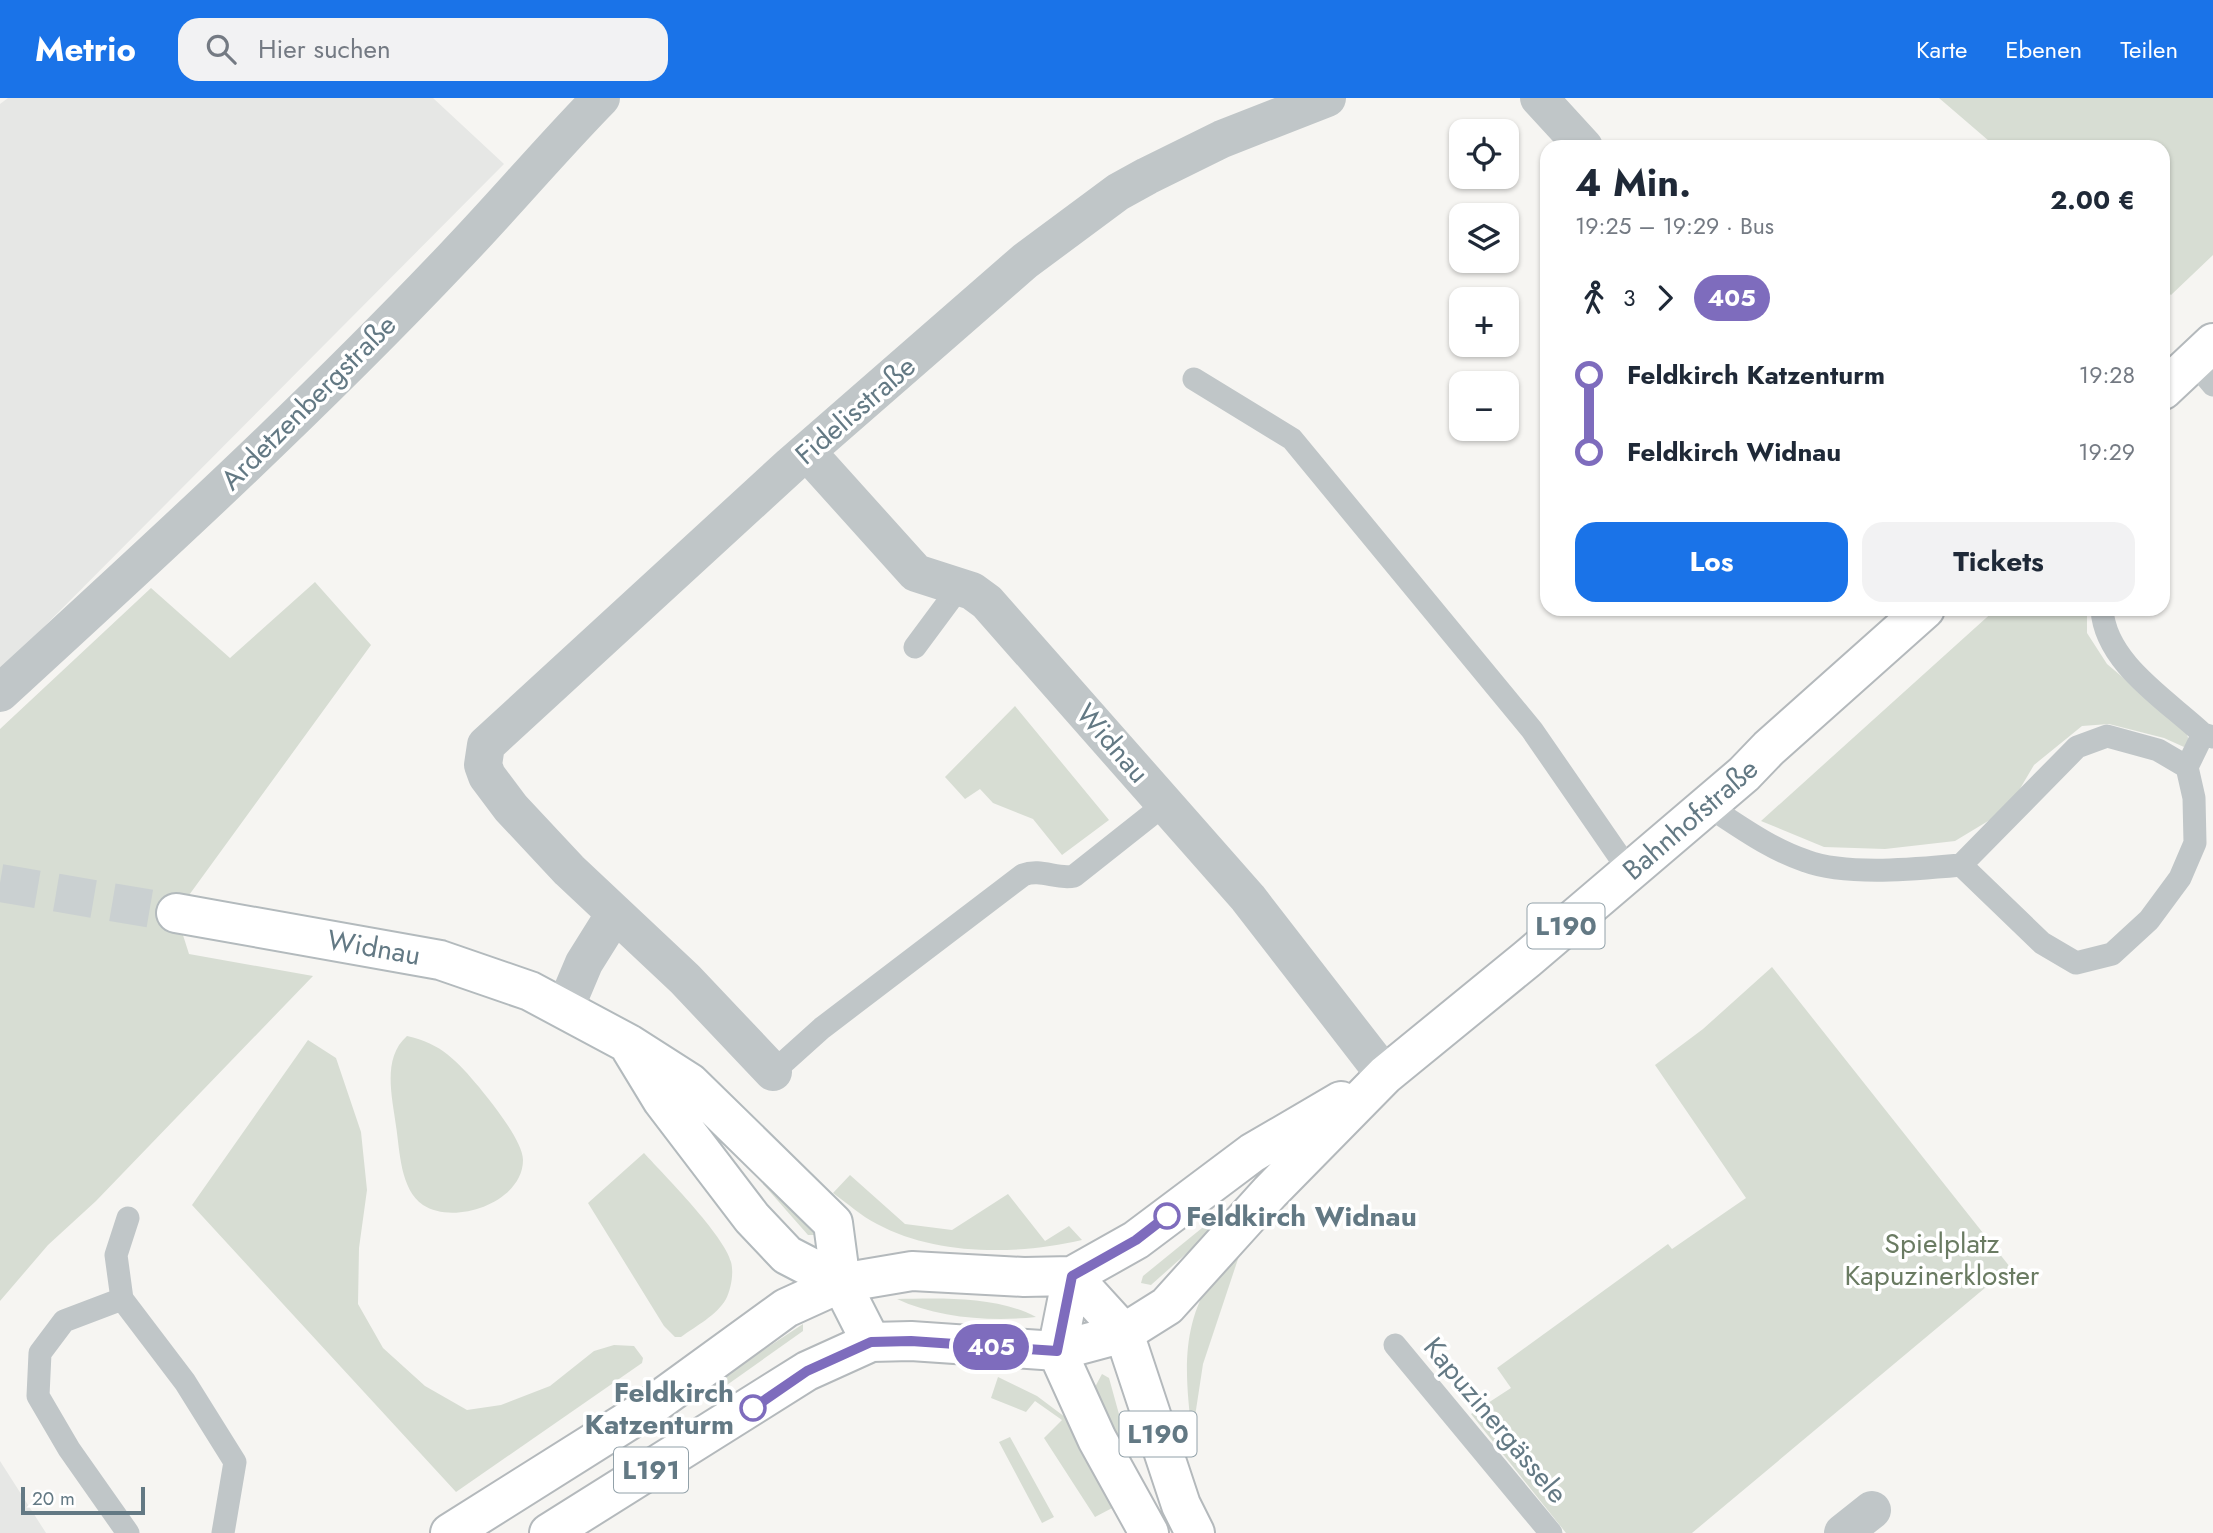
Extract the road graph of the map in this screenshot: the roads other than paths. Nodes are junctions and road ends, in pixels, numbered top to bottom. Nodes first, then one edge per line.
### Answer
1 (601, 98) edge
2 (1327, 98) edge
3 (1539, 98) edge
4 (1578, 140) edge
5 (2206, 363) edge
6 (1194, 379) dead end
7 (2170, 386) edge
8 (807, 452) junction
9 (958, 589) junction
10 (1917, 616) edge
11 (2102, 616) edge
12 (915, 647) dead end
13 (0, 692) edge
14 (2208, 736) edge
15 (2188, 768) junction
16 (1165, 804) junction
17 (1707, 806) junction
18 (1961, 865) junction
19 (1630, 872) junction
20 (176, 913) tunnel mouth
21 (614, 915) junction
22 (565, 1008) junction
23 (629, 1044) junction
24 (773, 1072) joint
25 (1385, 1075) junction
26 (128, 1218) dead end
27 (1072, 1276) junction
28 (841, 1283) junction
29 (122, 1298) junction
30 (1124, 1333) junction
31 (871, 1342) junction
32 (1395, 1345) dead end
33 (1057, 1351) junction
34 (128, 1533) edge
35 (223, 1533) edge
36 (450, 1533) edge
37 (550, 1533) edge
38 (1149, 1533) edge
39 (1195, 1533) edge
40 (1551, 1533) edge

1 - 13 street, Ardetzenbergstraße
2 - 8 street, Fidelisstraße
3 - 4 street
5 - 7 main road
6 - 19 lane
8 - 9 street, Widnau
8 - 21 street, Fidelisstraße
9 - 12 lane
9 - 16 street, Widnau
10 - 17 main road, Bahnhofstraße / L190
11 - 14 lane
14 - 15 lane
15 - 18 lane
15 - 18 lane
16 - 24 lane
16 - 25 street, Widnau
17 - 18 lane
17 - 19 main road, Bahnhofstraße / L190
19 - 25 main road, Bahnhofstraße / L190
20 - 22 main road, Widnau
21 - 22 street
21 - 24 street
22 - 23 main road, Widnau
23 - 28 main road
23 - 28 main road, Widnau
25 - 27 main road, Bahnhofstraße / L190
25 - 30 main road, Bahnhofstraße / L190
26 - 29 lane
27 - 28 main road, L191
27 - 30 main road, L190
27 - 33 main road
28 - 31 main road, Widnau
28 - 36 main road, L191
29 - 34 lane
29 - 35 lane
30 - 33 main road, L191
30 - 39 main road, L190
31 - 33 main road, L191
31 - 37 main road, L191
32 - 40 lane, Kapuzinergässele
33 - 38 main road, L190

